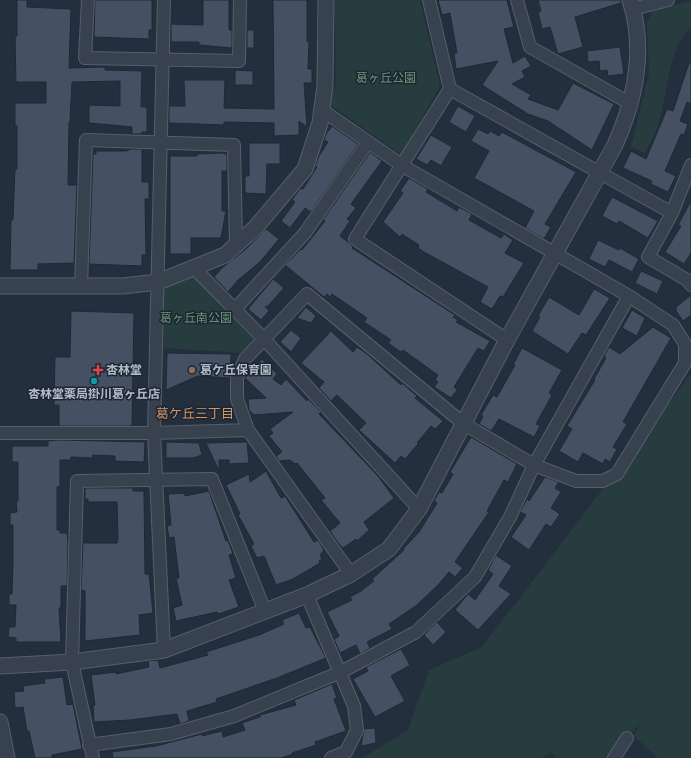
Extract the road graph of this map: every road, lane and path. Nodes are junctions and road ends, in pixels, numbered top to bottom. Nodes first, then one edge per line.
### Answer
1 (88, 0) edge
2 (164, 0) edge
3 (240, 0) edge
4 (326, 0) edge
5 (429, 0) edge
6 (517, 0) edge
7 (668, 0) edge
8 (631, 5) edge
9 (163, 59) junction
10 (450, 89) junction
11 (631, 104) junction
12 (322, 110) junction
13 (368, 142) junction
14 (162, 143) junction
15 (402, 166) junction
16 (691, 166) edge
17 (601, 173) junction
18 (672, 213) junction
19 (236, 244) junction
20 (556, 255) junction
21 (194, 268) junction
22 (690, 279) edge
23 (158, 282) junction
24 (81, 285) junction
25 (0, 286) edge
26 (629, 296) junction
27 (235, 309) junction
28 (264, 339) junction
29 (508, 340) junction
30 (464, 424) junction
31 (248, 430) junction
32 (0, 433) edge
33 (154, 433) junction
34 (534, 465) junction
35 (155, 480) junction
36 (419, 509) junction
37 (351, 574) junction
38 (307, 596) junction
39 (265, 611) junction
40 (164, 650) junction
41 (72, 662) junction
42 (0, 666) edge
43 (341, 672) junction
44 (0, 722) edge
45 (627, 738) dead end
46 (89, 745) junction
47 (7, 758) edge
48 (93, 758) edge
49 (331, 758) edge
50 (614, 758) edge

1 - 9 street
2 - 9 street
3 - 9 street
4 - 12 street
5 - 10 street
6 - 11 street
7 - 8 street
8 - 11 street
9 - 14 street
10 - 15 street
10 - 17 street
11 - 17 street
12 - 13 street
12 - 19 street
13 - 15 street
13 - 27 street
14 - 19 street
14 - 23 street
14 - 24 street
15 - 20 street
15 - 29 street
16 - 18 street
17 - 18 street
17 - 20 street
18 - 22 street
19 - 21 street
20 - 26 street
20 - 29 street
21 - 23 street
21 - 27 street
23 - 24 street
23 - 33 street
24 - 25 street
26 - 34 street
26 - 34 street
27 - 28 street
28 - 30 street
28 - 31 street
28 - 36 street
29 - 30 street
30 - 34 street
30 - 36 street
31 - 33 street
31 - 37 street
32 - 33 street
33 - 35 street
34 - 43 street
35 - 39 street
35 - 40 street
35 - 41 street
36 - 37 street
37 - 38 street
38 - 39 street
38 - 43 street
39 - 40 street
40 - 41 street
41 - 42 street
41 - 46 street
43 - 46 street
43 - 49 street
44 - 47 street
45 - 50 street
46 - 48 street

